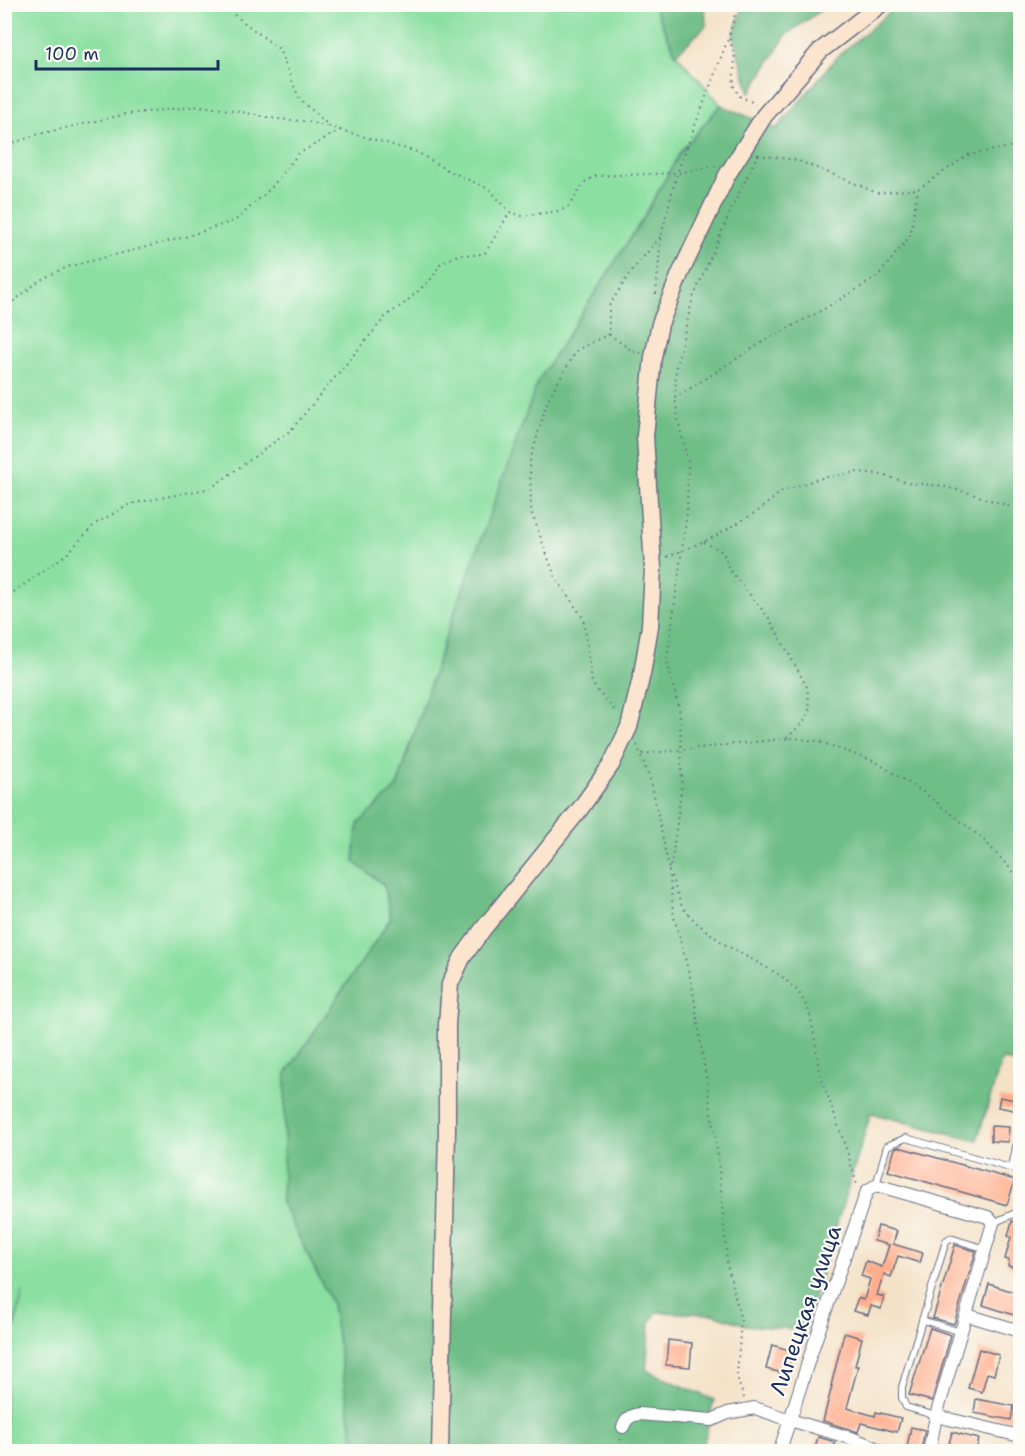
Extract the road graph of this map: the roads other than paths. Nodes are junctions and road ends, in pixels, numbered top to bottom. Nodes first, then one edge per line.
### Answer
1 (881, 4) edge
2 (1020, 1126) edge
3 (1017, 1171) edge
4 (876, 1185) junction
5 (1020, 1211) edge
6 (993, 1224) junction
7 (986, 1249) junction
8 (966, 1315) junction
9 (922, 1320) junction
10 (1020, 1331) edge
11 (961, 1332) junction
12 (936, 1416) junction
13 (790, 1420) junction
14 (623, 1427) dead end
15 (1020, 1436) edge
16 (867, 1448) edge
17 (440, 1452) edge
18 (779, 1452) edge
19 (884, 1452) edge
20 (929, 1452) edge

1 - 17 street
2 - 3 lane
3 - 4 lane
4 - 6 street
4 - 13 street, Липецкая улица
5 - 6 lane
6 - 7 street
7 - 8 street
7 - 9 lane
8 - 10 street
8 - 11 street
9 - 11 lane
9 - 12 lane
11 - 12 street
12 - 15 street
12 - 20 street
13 - 14 street
13 - 16 street
13 - 18 street, Липецкая улица
16 - 19 street

